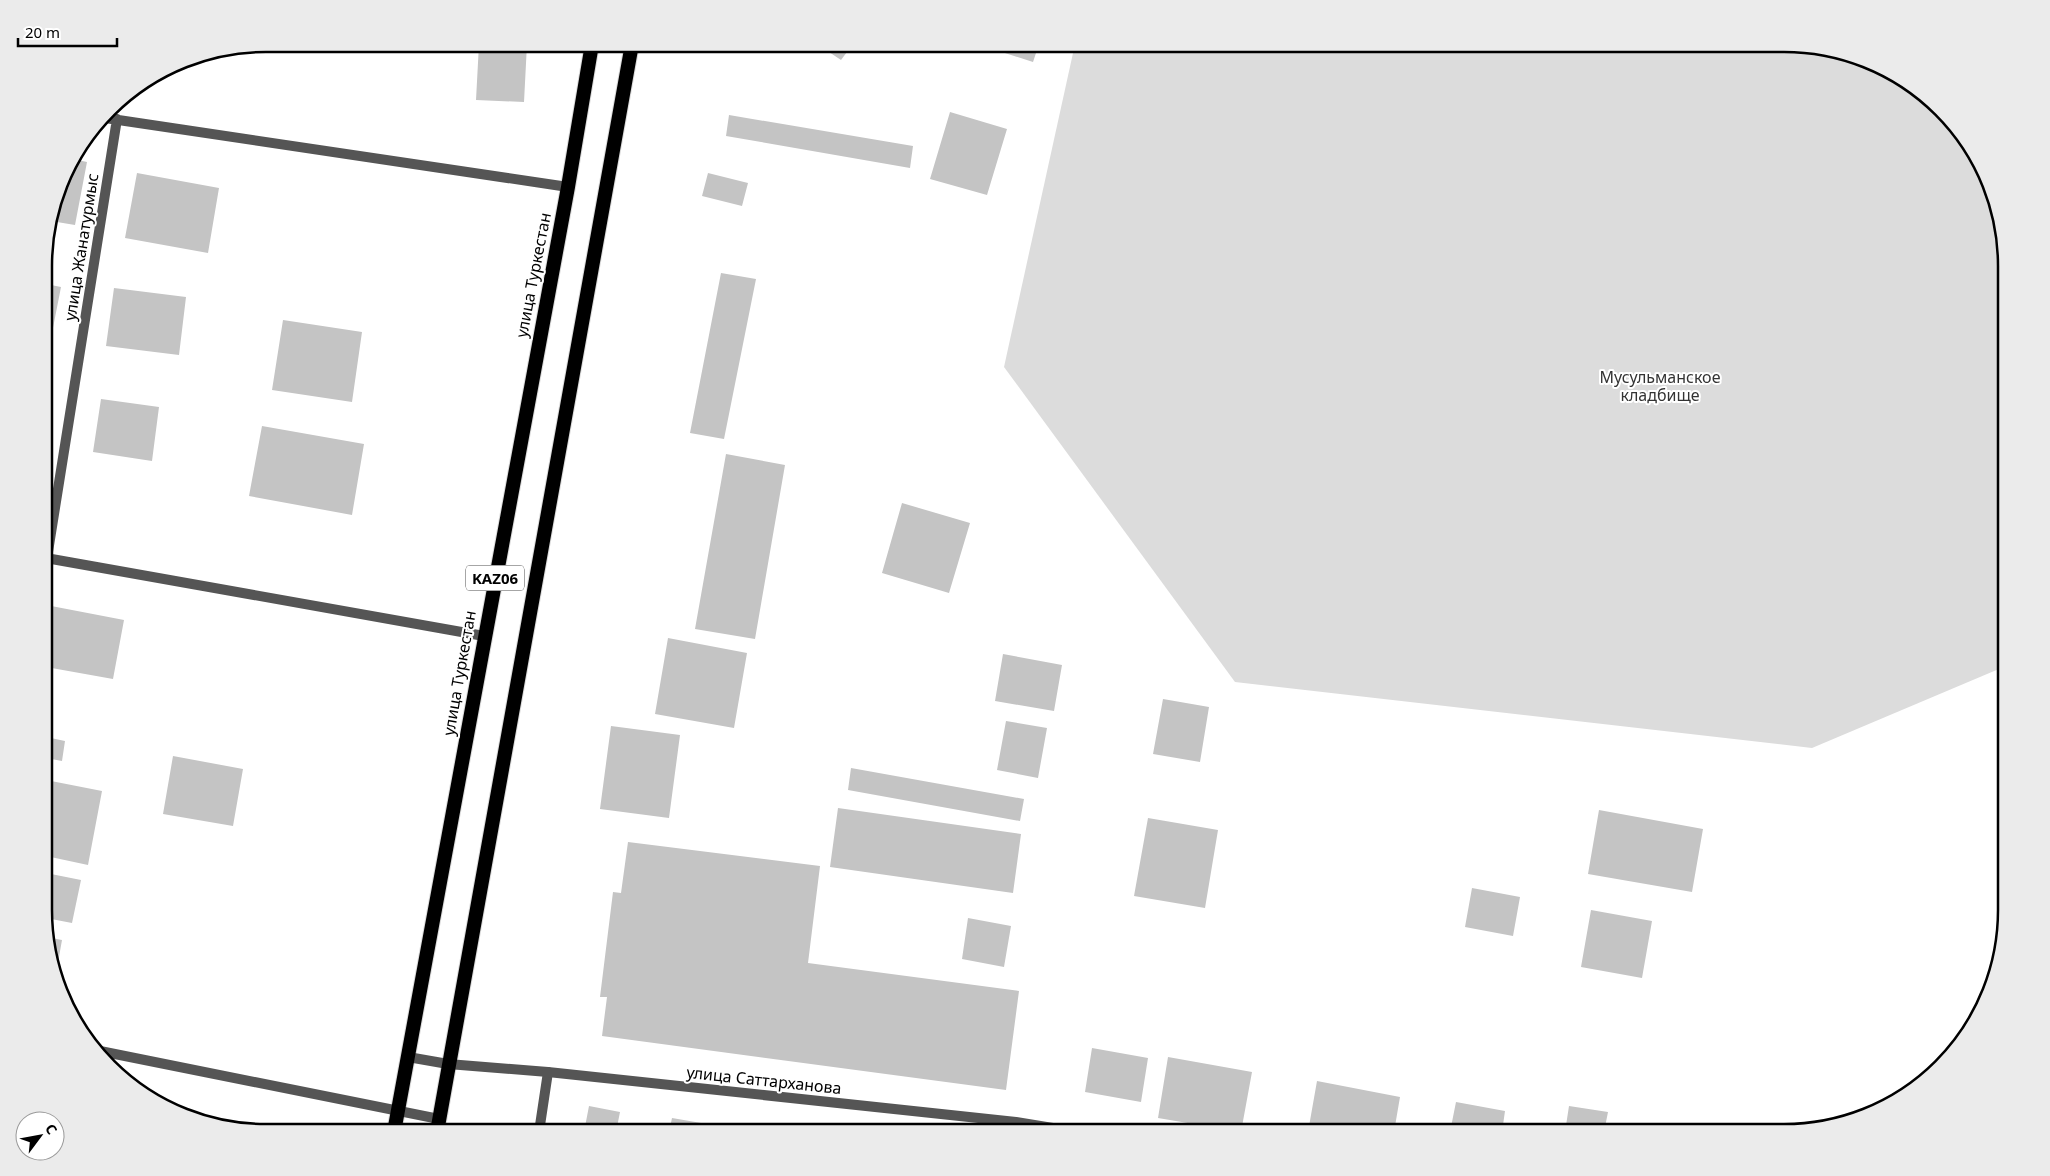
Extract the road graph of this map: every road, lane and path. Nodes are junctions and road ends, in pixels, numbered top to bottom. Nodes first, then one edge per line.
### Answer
1 (591, 52) edge
2 (631, 52) edge
3 (112, 119) edge
4 (117, 119) junction
5 (568, 187) junction
6 (52, 521) edge
7 (52, 559) edge
8 (484, 636) junction
9 (107, 1053) edge
10 (408, 1058) junction
11 (448, 1064) junction
12 (548, 1072) junction
13 (398, 1112) junction
14 (396, 1124) edge
15 (432, 1124) edge
16 (438, 1124) edge
17 (540, 1124) edge
18 (1028, 1124) edge

1 - 5 highway, улица Туркестан / KАZ06
2 - 11 highway, KАZ06
3 - 4 street
4 - 5 street
4 - 6 street, улица Жанатурмыс
5 - 8 highway, улица Туркестан / KАZ06
7 - 8 street
8 - 10 highway, улица Туркестан / KАZ06
9 - 13 street
10 - 11 street, улица Саттарханова
10 - 13 highway, улица Туркестан / KАZ06
11 - 12 street, улица Саттарханова
11 - 16 highway, KАZ06
12 - 17 street
12 - 18 street, улица Саттарханова
13 - 14 highway, улица Туркестан / KАZ06
13 - 15 street

